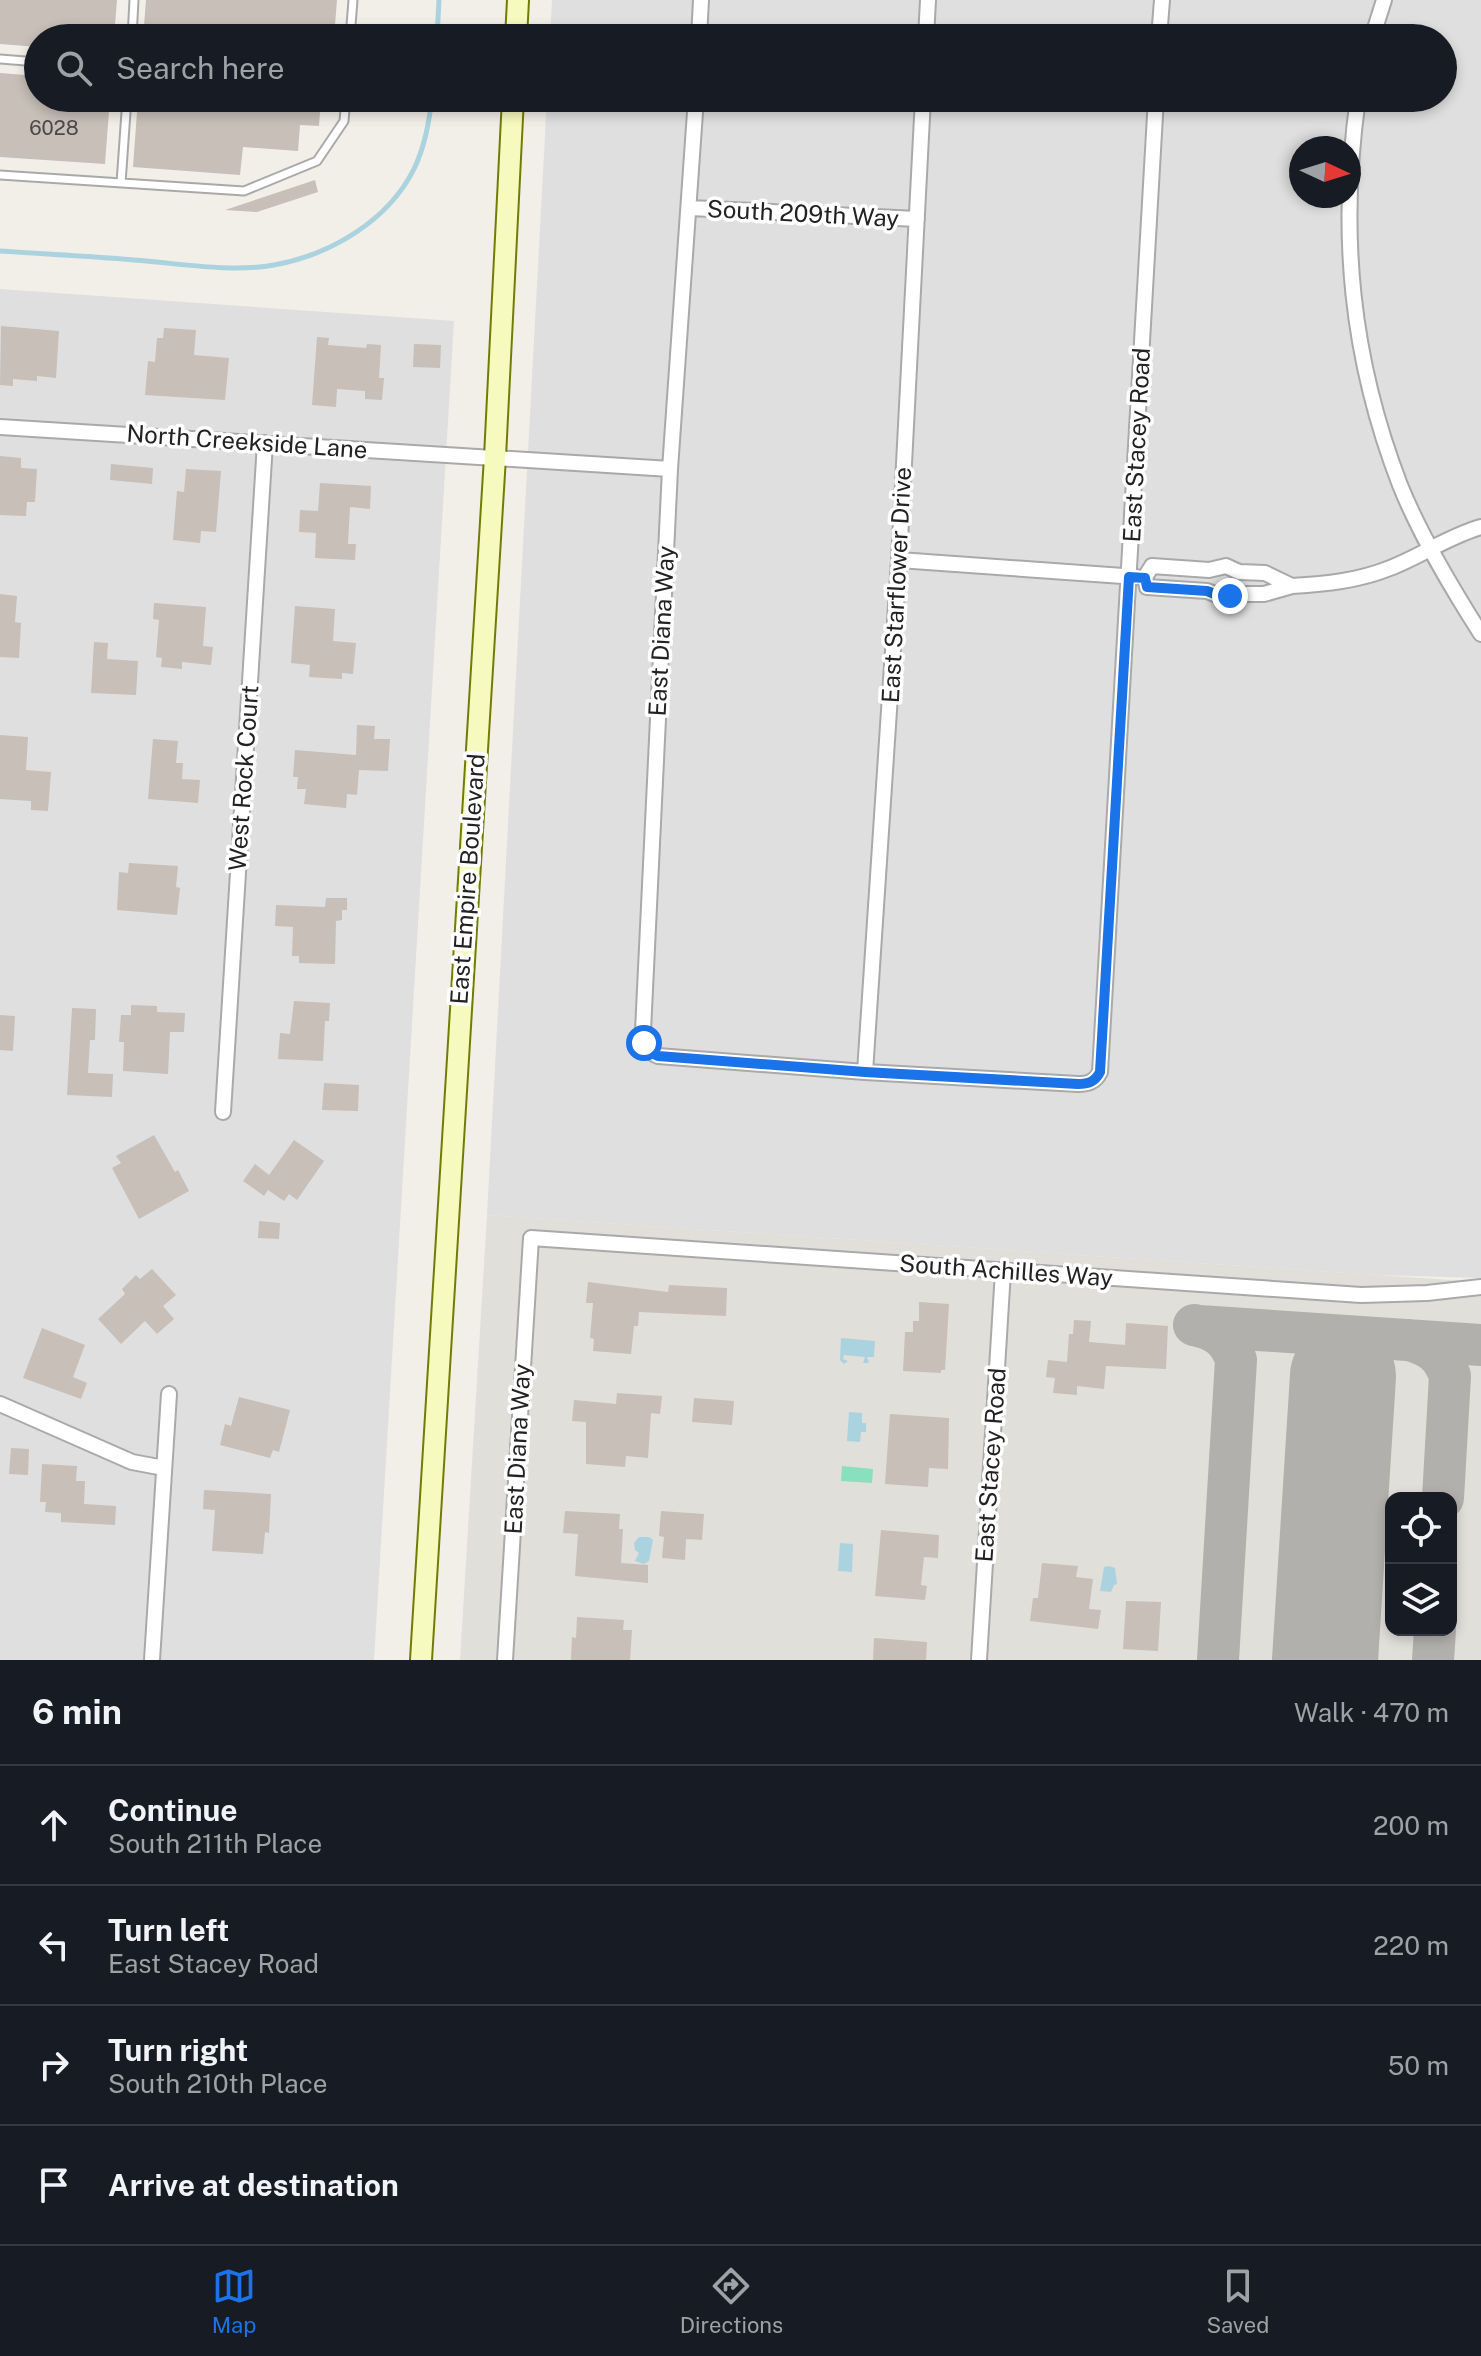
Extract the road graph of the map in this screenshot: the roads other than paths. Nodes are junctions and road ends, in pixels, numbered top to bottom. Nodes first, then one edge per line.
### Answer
1 (134, 0) edge
2 (353, 0) edge
3 (518, 0) edge
4 (701, 0) edge
5 (928, 0) edge
6 (1162, 0) edge
7 (1384, 0) edge
8 (133, 24) edge
9 (351, 24) edge
10 (517, 24) edge
11 (700, 24) edge
12 (927, 24) edge
13 (1160, 24) edge
14 (1376, 24) edge
15 (0, 59) edge
16 (24, 61) edge
17 (126, 112) edge
18 (345, 112) edge
19 (512, 112) edge
20 (695, 112) edge
21 (922, 112) edge
22 (1155, 112) edge
23 (1356, 112) edge
24 (0, 175) edge
25 (121, 183) junction
26 (690, 208) junction
27 (917, 219) junction
28 (0, 427) edge
29 (265, 443) junction
30 (495, 457) junction
31 (670, 469) junction
32 (1481, 527) edge
33 (1431, 549) junction
34 (899, 560) junction
35 (1209, 570) junction
36 (1129, 577) junction
37 (1145, 578) junction
38 (1292, 586) junction
39 (1207, 591) junction
40 (1481, 634) edge
41 (865, 1072) junction
42 (223, 1112) dead end
43 (531, 1238) joint
44 (1003, 1271) junction
45 (1481, 1287) edge
46 (169, 1394) dead end
47 (0, 1404) edge
48 (164, 1468) junction
49 (152, 1660) edge
50 (421, 1660) edge
51 (505, 1660) edge
52 (979, 1660) edge

1 - 8 lane
2 - 9 lane
3 - 10 street
4 - 11 street
5 - 12 street
6 - 13 street
7 - 14 street
15 - 16 lane
17 - 25 lane
18 - 25 lane
19 - 30 street, East Empire Boulevard
20 - 26 street, East Diana Way
21 - 27 street, East Starflower Drive
22 - 36 street, East Stacey Road
23 - 33 street
24 - 25 lane
26 - 27 street, South 209th Way
26 - 31 street, East Diana Way
27 - 34 street, East Starflower Drive
28 - 29 street, North Creekside Lane
29 - 30 street, North Creekside Lane
29 - 42 street, West Rock Court
30 - 31 street, North Creekside Lane
30 - 50 street, East Empire Boulevard
31 - 41 street, East Diana Way
32 - 33 street
33 - 38 street
33 - 40 street
34 - 36 street
34 - 41 street, East Starflower Drive
35 - 37 street
35 - 38 street
35 - 39 street
36 - 37 street
36 - 41 street, East Stacey Road
37 - 39 street
38 - 39 street
43 - 44 street, South Achilles Way
43 - 51 street, East Diana Way
44 - 45 street, South Achilles Way
44 - 52 street, East Stacey Road
46 - 48 street
47 - 48 street
48 - 49 street

